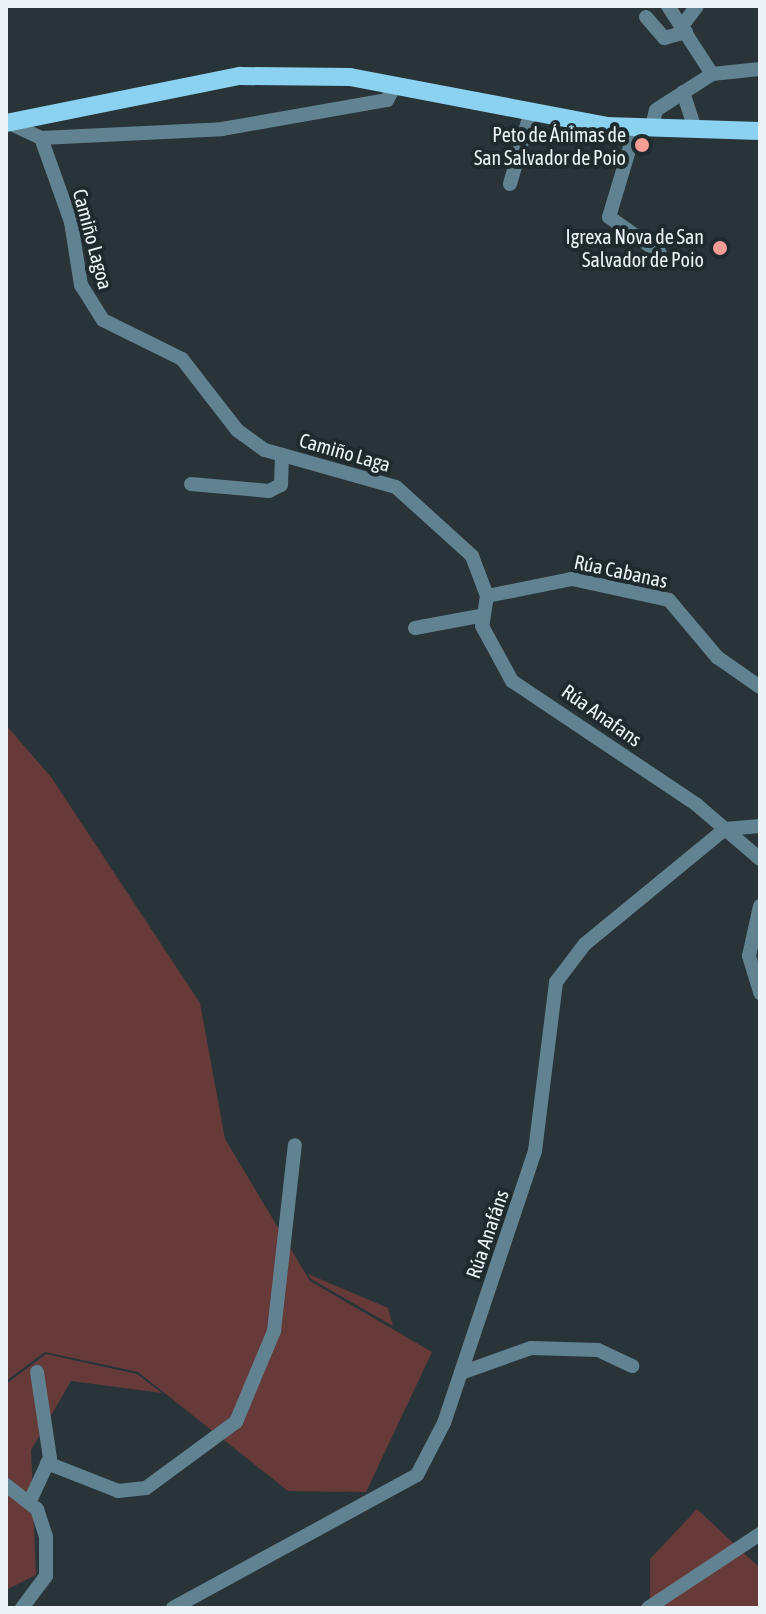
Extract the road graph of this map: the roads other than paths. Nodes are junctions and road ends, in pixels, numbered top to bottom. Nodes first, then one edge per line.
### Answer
1 (668, 6) edge
2 (697, 6) edge
3 (646, 17) dead end
4 (684, 29) junction
5 (760, 69) edge
6 (712, 74) junction
7 (396, 84) junction
8 (683, 92) junction
9 (531, 111) junction
10 (7, 123) edge
11 (644, 127) junction
12 (695, 128) junction
13 (760, 131) edge
14 (41, 138) junction
15 (510, 184) dead end
16 (660, 253) dead end
17 (282, 455) junction
18 (191, 484) dead end
19 (487, 596) junction
20 (480, 616) junction
21 (415, 628) dead end
22 (760, 687) edge
23 (760, 826) edge
24 (725, 829) junction
25 (760, 859) edge
26 (760, 906) edge
27 (760, 993) edge
28 (295, 1145) dead end
29 (632, 1366) dead end
30 (37, 1372) dead end
31 (461, 1373) junction
32 (47, 1463) junction
33 (6, 1485) edge
34 (30, 1501) junction
35 (760, 1534) edge
36 (22, 1608) edge
37 (173, 1608) edge
38 (648, 1608) edge

1 - 4 street
2 - 4 street
3 - 4 street
4 - 6 street
5 - 6 street
6 - 8 street
7 - 9 main road
7 - 10 main road
7 - 14 street
8 - 11 street
8 - 12 street
9 - 11 main road
9 - 15 street
10 - 14 street
11 - 12 main road
11 - 16 street
12 - 13 main road
14 - 17 street, Camiño Lagoa
17 - 18 street
17 - 19 street, Camiño Laga
19 - 20 street
19 - 22 street, Rúa Cabanas
20 - 21 street
20 - 24 street, Rúa Anafans
23 - 24 street
24 - 25 street, Rúa Anafans
24 - 31 street, Rúa Anafáns
26 - 27 street
28 - 32 street
29 - 31 street
30 - 32 street
31 - 37 street, Rúa Anafáns
32 - 34 street
33 - 34 street
34 - 36 street
35 - 38 street

